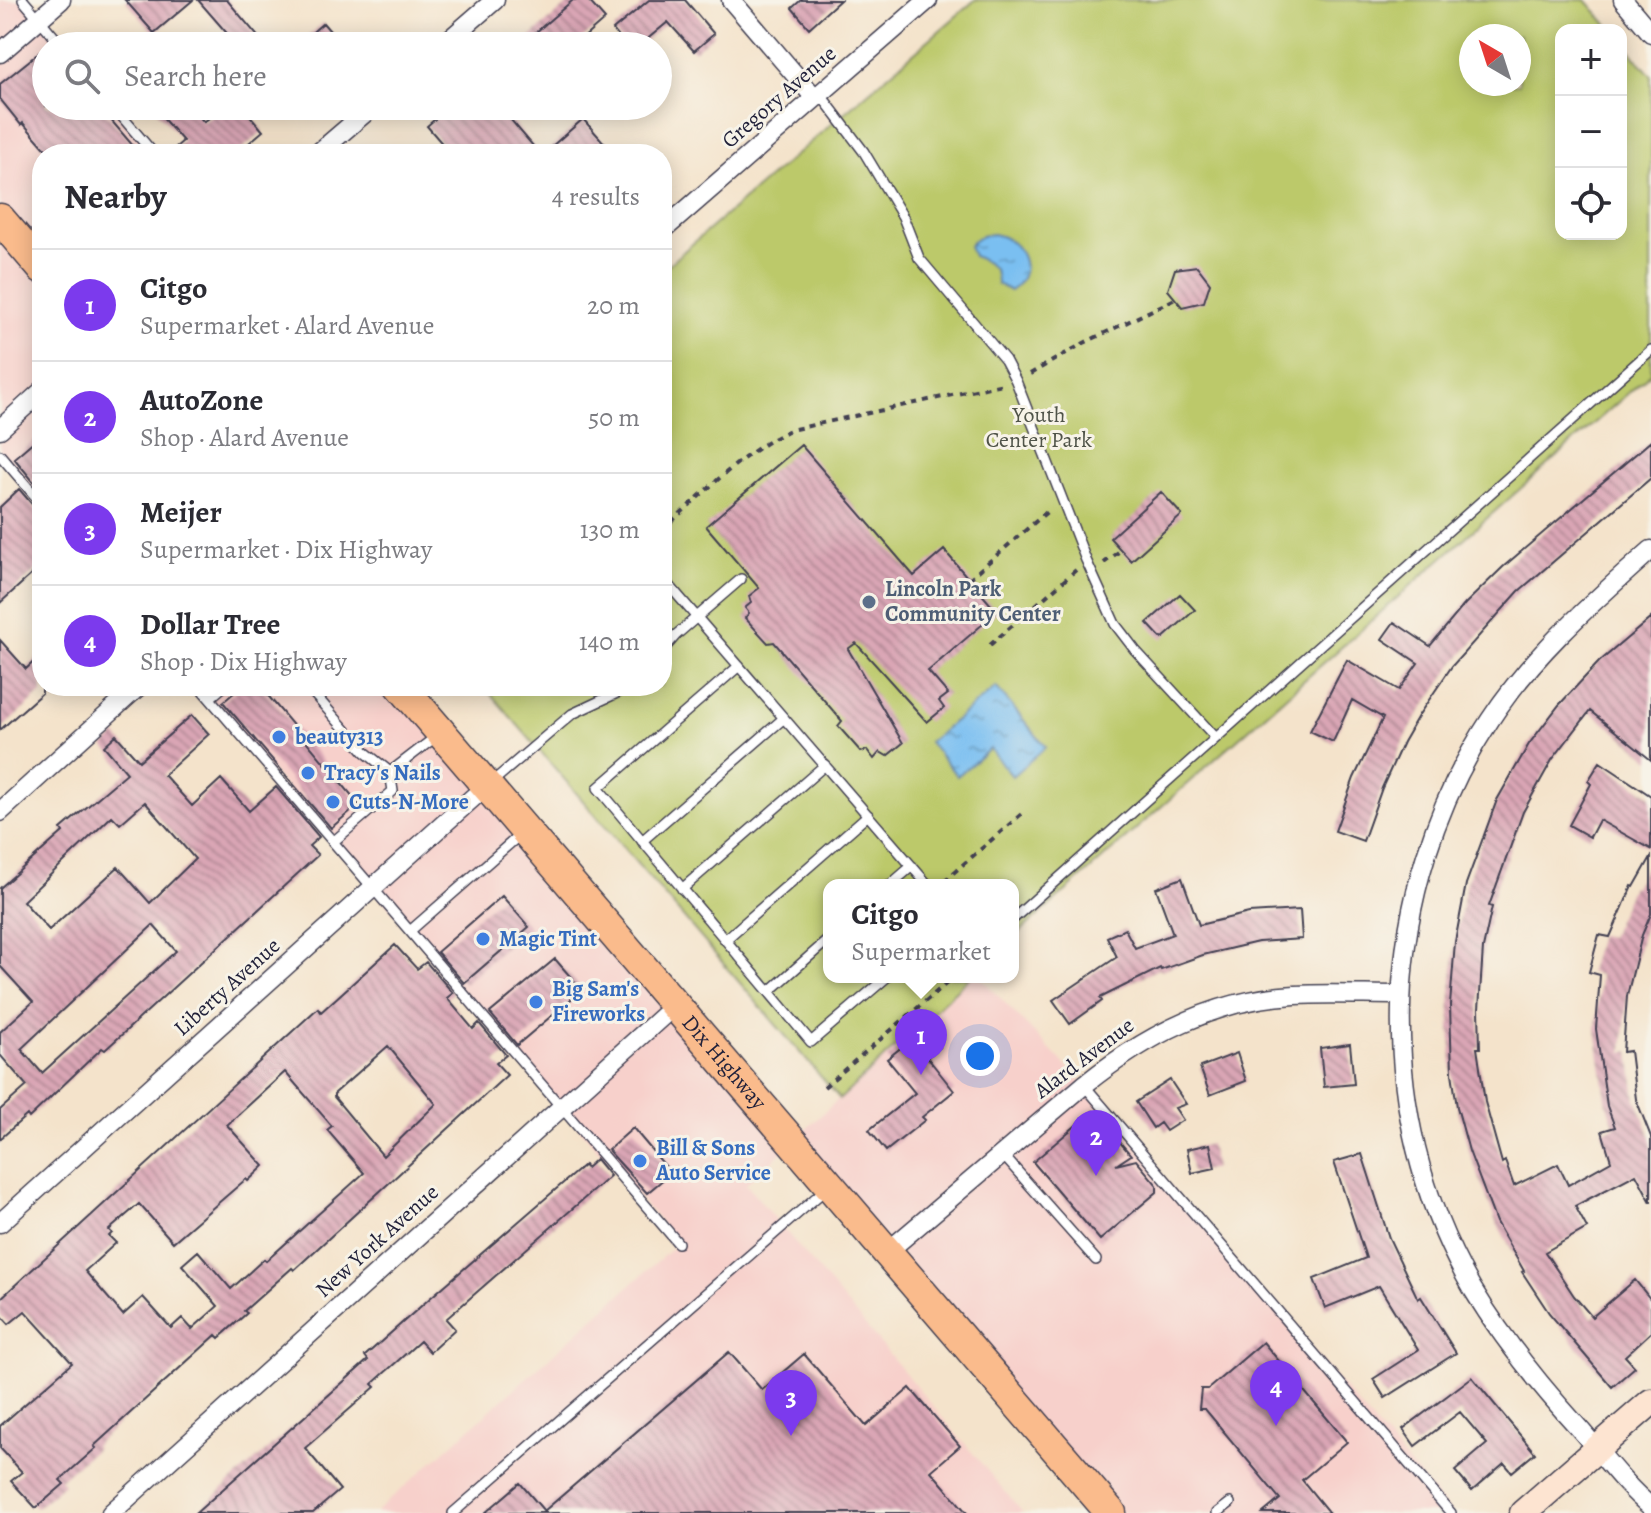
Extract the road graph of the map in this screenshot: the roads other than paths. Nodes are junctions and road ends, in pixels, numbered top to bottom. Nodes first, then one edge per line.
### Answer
1 (23, 0) edge
2 (61, 0) edge
3 (495, 0) edge
4 (731, 0) edge
5 (928, 0) edge
6 (1623, 0) edge
7 (39, 19) junction
8 (50, 32) edge
9 (458, 32) edge
10 (1651, 33) edge
11 (0, 53) edge
12 (818, 96) junction
13 (125, 120) edge
14 (357, 120) edge
15 (145, 144) edge
16 (329, 144) edge
17 (0, 219) edge
18 (672, 222) edge
19 (32, 256) edge
20 (1651, 350) edge
21 (32, 400) edge
22 (0, 429) edge
23 (0, 455) edge
24 (32, 492) edge
25 (1651, 550) edge
26 (741, 579) dead end
27 (672, 588) edge
28 (697, 617) junction
29 (672, 641) edge
30 (739, 666) junction
31 (128, 696) edge
32 (212, 696) edge
33 (316, 696) edge
34 (410, 696) edge
35 (611, 696) edge
36 (210, 698) joint
37 (784, 718) junction
38 (441, 733) junction
39 (1216, 738) junction
40 (825, 765) junction
41 (390, 772) junction
42 (486, 786) junction
43 (0, 812) edge
44 (868, 815) junction
45 (525, 831) junction
46 (642, 841) junction
47 (333, 842) junction
48 (912, 866) junction
49 (897, 879) edge
50 (923, 879) edge
51 (373, 888) junction
52 (682, 889) junction
53 (1019, 914) edge
54 (410, 931) junction
55 (725, 940) junction
56 (823, 944) edge
57 (880, 983) edge
58 (769, 992) junction
59 (1400, 995) junction
60 (675, 1005) junction
61 (1084, 1085) junction
62 (562, 1107) junction
63 (1002, 1154) junction
64 (830, 1186) junction
65 (0, 1223) edge
66 (678, 1243) dead end
67 (887, 1252) junction
68 (1096, 1260) dead end
69 (1651, 1402) edge
70 (1598, 1449) junction
71 (1230, 1503) dead end
72 (1651, 1507) edge
73 (111, 1513) edge
74 (453, 1513) edge
75 (1111, 1513) edge
76 (1217, 1513) edge
77 (1451, 1513) edge
78 (1523, 1513) edge

1 - 7 lane
2 - 7 street
3 - 9 street
4 - 12 street
5 - 12 street, Gregory Avenue
6 - 10 street
7 - 8 lane
7 - 11 street
12 - 18 street, Gregory Avenue
12 - 39 lane
13 - 15 lane
14 - 16 street
17 - 19 main road
20 - 39 lane
21 - 22 street
23 - 24 lane
25 - 59 street
26 - 28 lane
27 - 28 lane
28 - 29 lane
28 - 30 lane
30 - 37 lane
30 - 46 lane
31 - 43 street
32 - 36 lane
33 - 41 lane
34 - 38 main road, Dix Highway
35 - 42 lane
36 - 47 lane
37 - 40 lane
37 - 46 lane
38 - 41 lane
38 - 42 main road, Dix Highway
39 - 53 lane
40 - 44 lane
40 - 52 lane
41 - 47 lane
42 - 45 main road, Dix Highway
42 - 51 street, Liberty Avenue
44 - 48 lane
44 - 55 lane
45 - 54 lane
45 - 60 main road, Dix Highway
46 - 52 lane
47 - 51 lane
48 - 49 lane
48 - 50 lane
51 - 54 lane
51 - 65 street, Liberty Avenue
52 - 55 lane
54 - 62 lane
55 - 58 lane
56 - 58 lane
57 - 58 lane
59 - 61 street, Alard Avenue
59 - 70 street
60 - 62 street, New York Avenue
60 - 64 main road, Dix Highway
61 - 63 street, Alard Avenue
61 - 77 lane
62 - 66 lane
62 - 73 street, New York Avenue
63 - 67 street, Alard Avenue
63 - 68 lane
64 - 67 main road, Dix Highway
64 - 74 lane
67 - 75 main road, Dix Highway
69 - 70 street
70 - 72 street
70 - 78 street
71 - 76 lane

